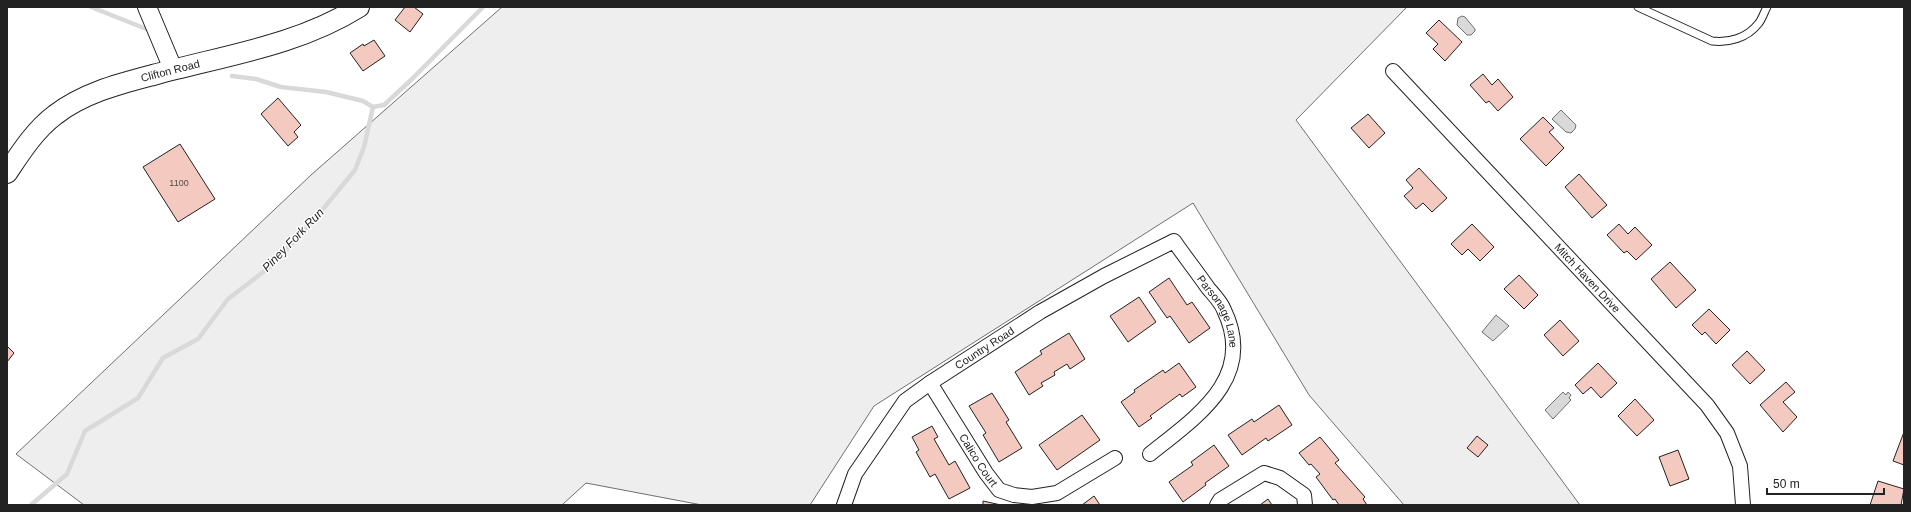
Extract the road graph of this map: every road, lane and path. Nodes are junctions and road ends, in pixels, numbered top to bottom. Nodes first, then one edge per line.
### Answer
1 (147, 7) edge
2 (359, 7) edge
3 (1638, 7) edge
4 (1767, 7) edge
5 (172, 69) junction
6 (1393, 71) dead end
7 (7, 173) edge
8 (1174, 241) joint
9 (930, 383) junction
10 (1150, 454) dead end
11 (1115, 458) dead end
12 (844, 505) edge
13 (1217, 505) edge
14 (1305, 505) edge
15 (1743, 505) edge

1 - 5 street
2 - 5 main road, Clifton Road
3 - 4 lane
5 - 7 main road, Clifton Road
6 - 15 street, Mitch Haven Drive
8 - 9 street, Country Road
8 - 10 street, Parsonage Lane
9 - 11 street, Calico Court
9 - 12 street, Country Road
13 - 14 street

